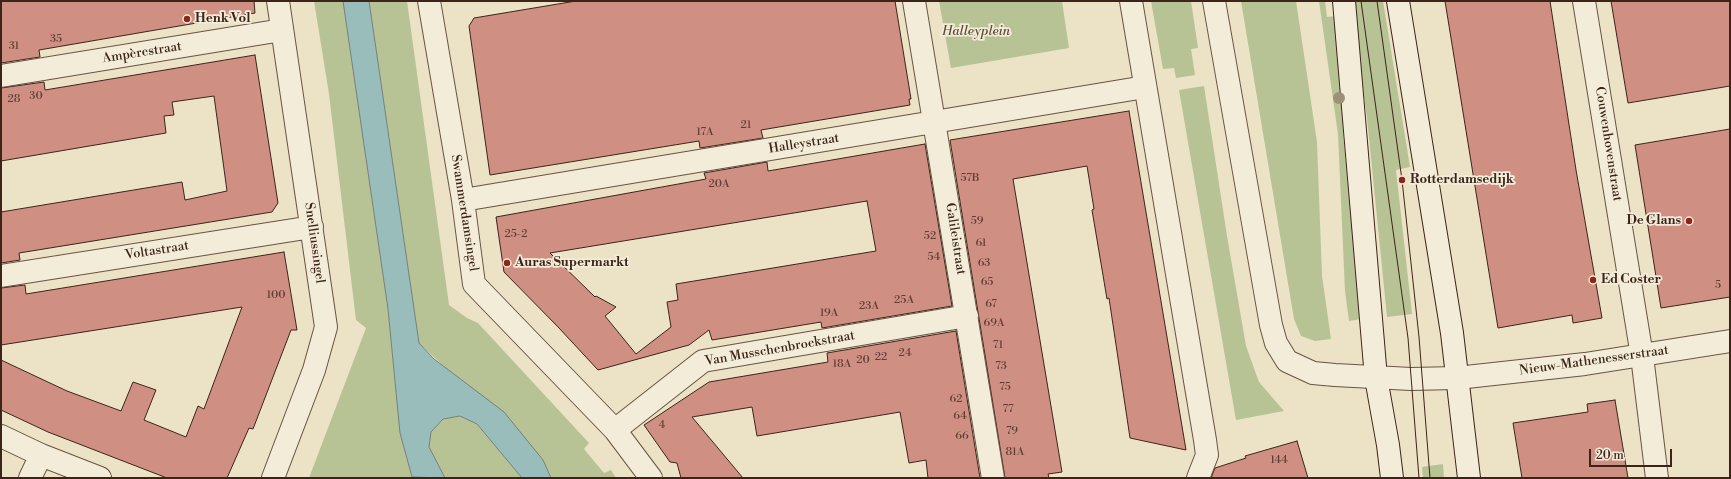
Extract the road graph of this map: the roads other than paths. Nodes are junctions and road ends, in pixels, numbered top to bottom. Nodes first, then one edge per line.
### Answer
1 (278, 1) edge
2 (914, 1) edge
3 (1131, 1) edge
4 (1214, 1) edge
5 (1344, 1) edge
6 (1398, 1) edge
7 (1584, 1) edge
8 (434, 2) edge
9 (282, 30) junction
10 (1, 76) edge
11 (1145, 87) junction
12 (936, 122) junction
13 (463, 200) junction
14 (312, 227) junction
15 (1, 276) edge
16 (967, 316) junction
17 (1730, 341) edge
18 (1642, 356) junction
19 (1376, 378) junction
20 (1457, 378) junction
21 (615, 430) junction
22 (1, 436) edge
23 (41, 455) junction
24 (1201, 472) edge
25 (30, 478) edge
26 (100, 478) edge
27 (273, 478) edge
28 (650, 478) edge
29 (993, 478) edge
30 (1392, 478) edge
31 (1469, 478) edge
32 (1657, 478) edge

1 - 9 street, Snelliussingel
2 - 12 street, Galileistraat
3 - 11 street
4 - 19 street
5 - 19 street
6 - 20 street
7 - 18 street, Couwenhovenstraat
8 - 13 street, Swammerdamsingel
9 - 10 street, Ampèrestraat
9 - 14 street, Snelliussingel
11 - 12 street, Halleystraat
11 - 24 street
12 - 13 street, Halleystraat
12 - 16 street, Galileistraat
13 - 21 street, Swammerdamsingel
14 - 15 street, Voltastraat
14 - 27 street, Snelliussingel
16 - 21 street, Van Musschenbroekstraat
16 - 29 street, Galileistraat
17 - 18 street, Nieuw-Mathenesserstraat
18 - 20 street, Nieuw-Mathenesserstraat
18 - 32 street, Couwenhovenstraat
19 - 20 street
19 - 30 street
20 - 31 street
21 - 28 street, Swammerdamsingel
22 - 23 street
23 - 25 street
23 - 26 street

